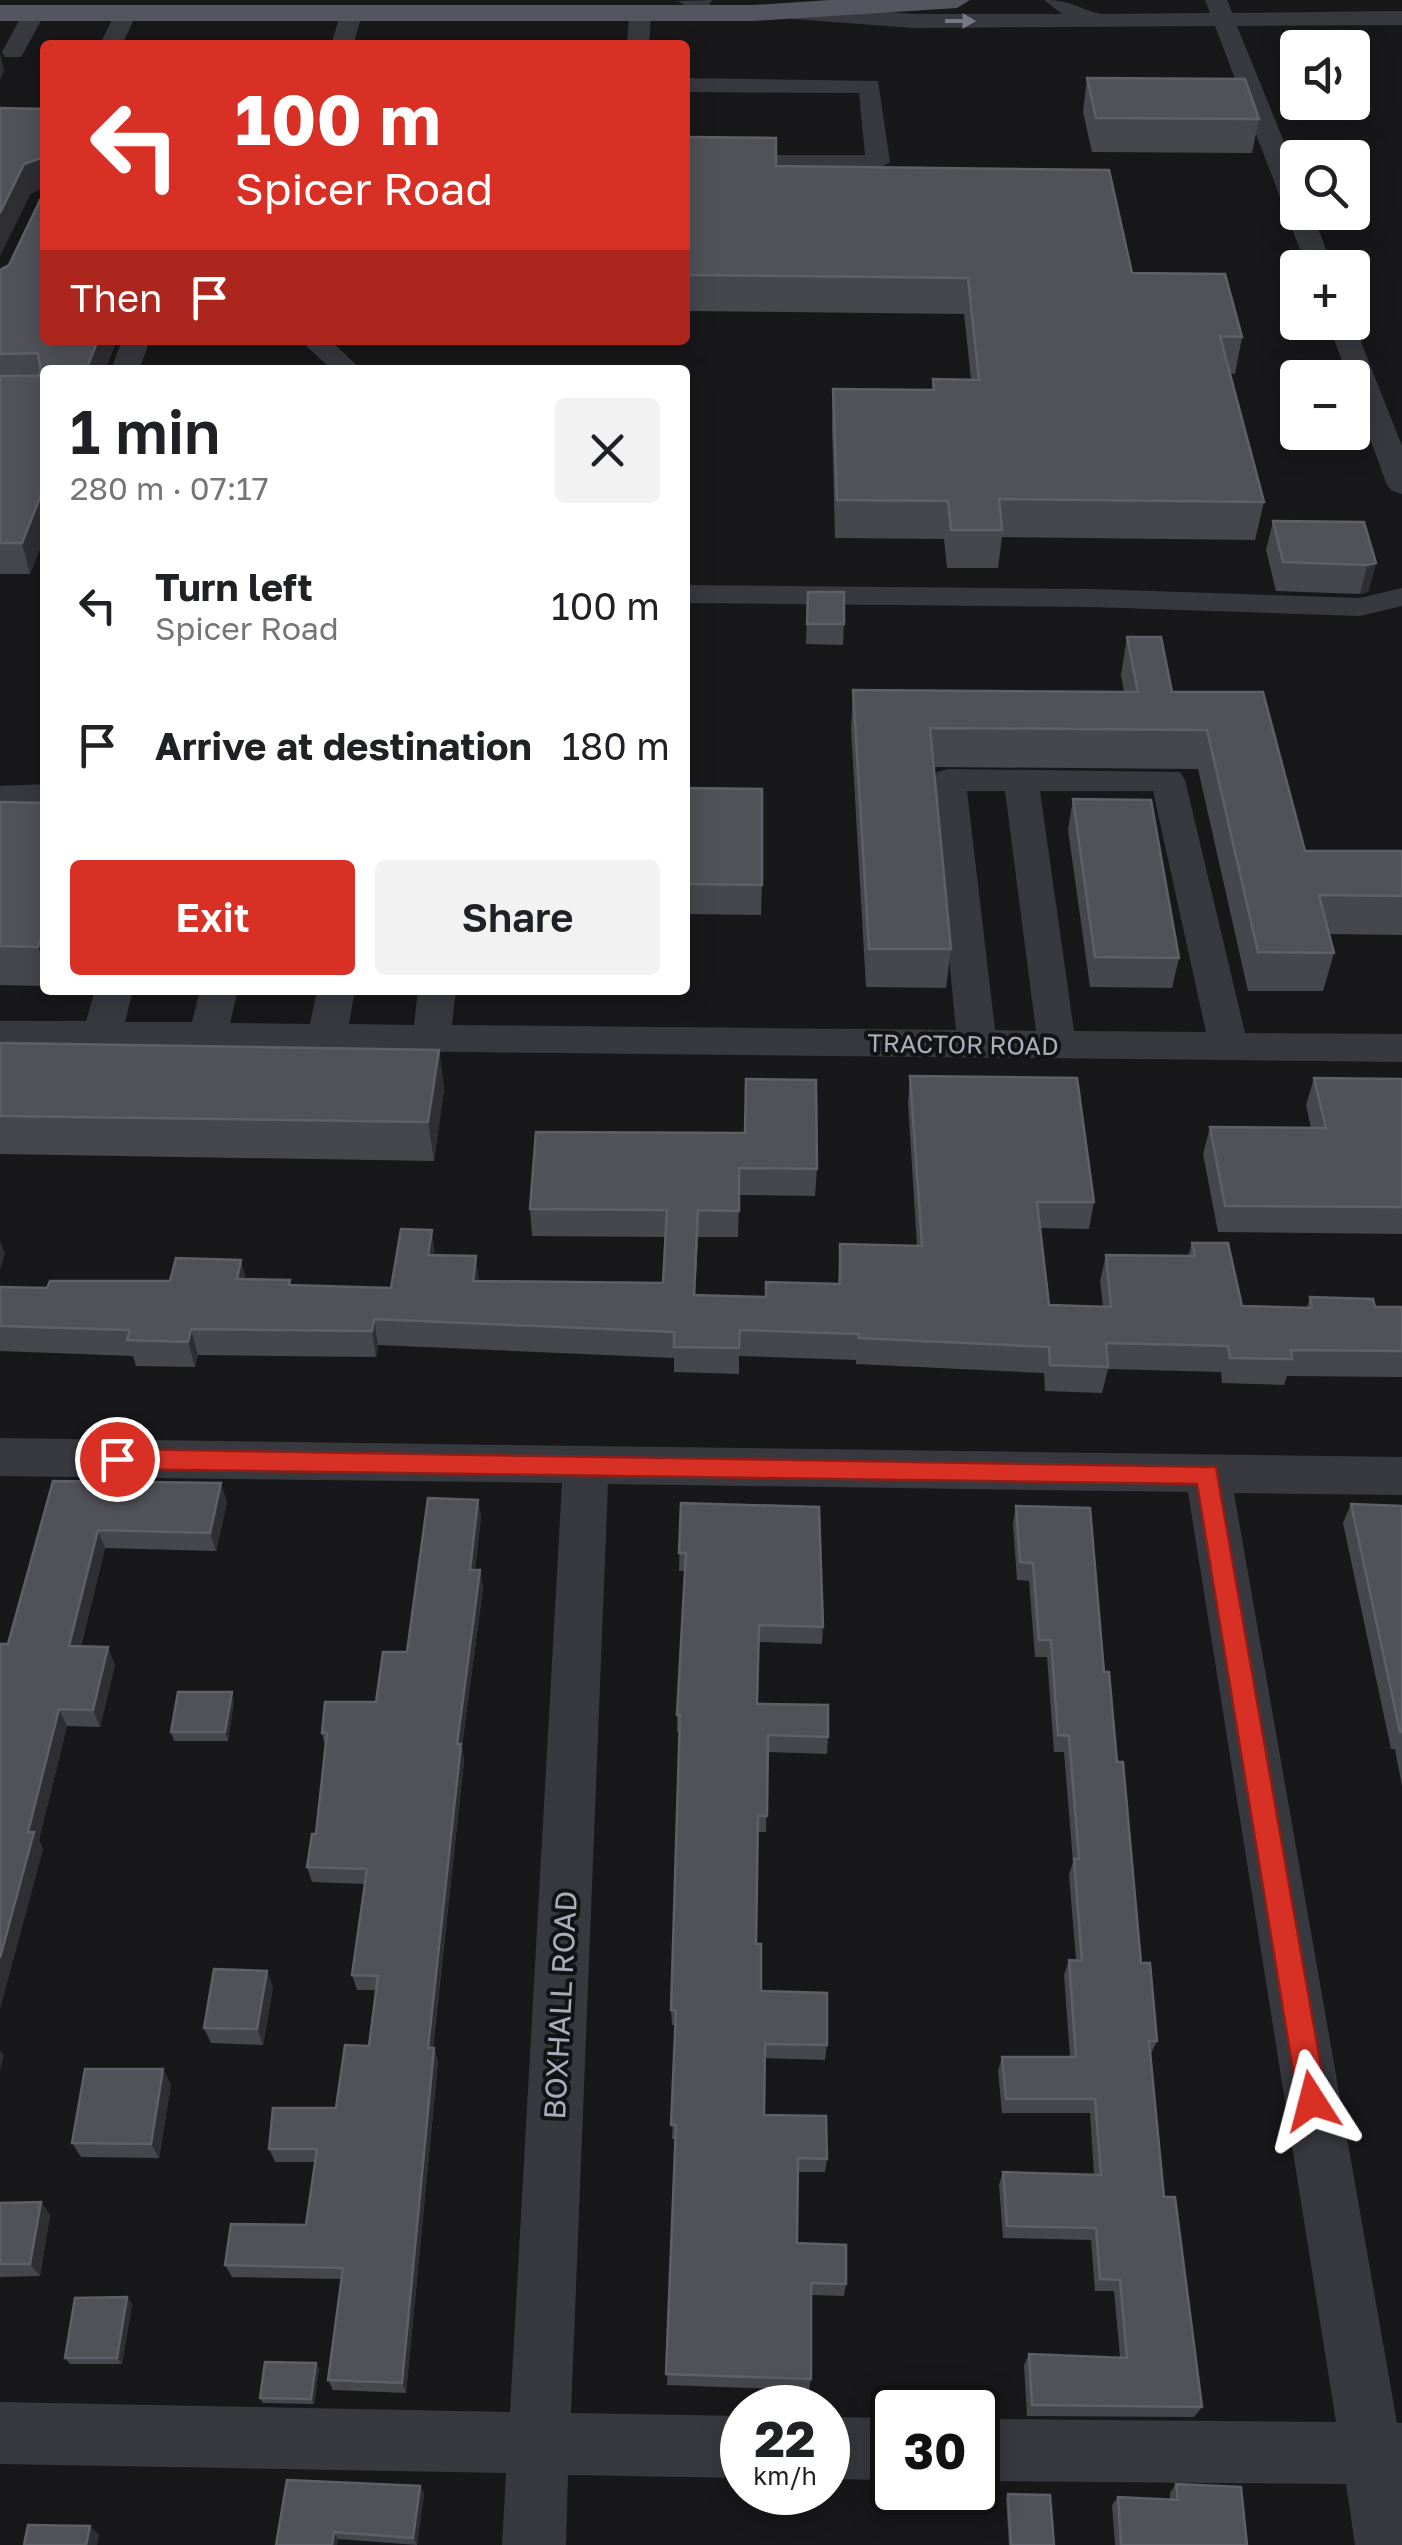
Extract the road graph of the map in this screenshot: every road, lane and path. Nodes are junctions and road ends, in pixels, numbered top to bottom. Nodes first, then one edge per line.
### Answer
1 (957, 0) edge
2 (1055, 0) edge
3 (1082, 0) edge
4 (1375, 0) edge
5 (692, 4) edge
6 (867, 4) edge
7 (68, 6) edge
8 (309, 7) edge
9 (556, 8) edge
10 (34, 9) edge
11 (1219, 9) edge
12 (793, 12) junction
13 (0, 13) edge
14 (126, 14) junction
15 (351, 14) junction
16 (640, 14) junction
17 (1398, 18) edge
18 (1102, 20) junction
19 (114, 40) edge
20 (343, 40) edge
21 (638, 40) edge
22 (9, 59) edge
23 (690, 85) edge
24 (690, 162) edge
25 (1280, 165) edge
26 (320, 345) edge
27 (342, 365) edge
28 (1370, 392) edge
29 (1402, 392) edge
30 (1370, 400) edge
31 (1402, 484) edge
32 (690, 594) edge
33 (1402, 597) edge
34 (1021, 780) junction
35 (40, 795) edge
36 (0, 797) edge
37 (113, 995) edge
38 (218, 995) edge
39 (335, 995) edge
40 (436, 995) edge
41 (0, 1034) edge
42 (102, 1035) junction
43 (208, 1036) junction
44 (327, 1038) junction
45 (430, 1039) junction
46 (977, 1044) junction
47 (1057, 1045) junction
48 (1229, 1046) junction
49 (1402, 1048) edge
50 (0, 1457) edge
51 (586, 1466) junction
52 (1208, 1474) junction
53 (1402, 1476) edge
54 (0, 2434) edge
55 (539, 2446) junction
56 (720, 2447) edge
57 (1000, 2450) edge
58 (1387, 2454) edge
59 (534, 2545) edge
60 (1387, 2545) edge

1 - 6 main road
2 - 18 street
3 - 11 street
4 - 17 street
5 - 12 main road
5 - 16 main road
6 - 12 main road
7 - 10 main road
7 - 14 main road
8 - 14 main road
8 - 15 main road
9 - 15 main road
9 - 16 main road
10 - 13 main road
10 - 22 street
11 - 17 street
11 - 18 street
11 - 25 street
12 -> 18 street
14 - 19 street
15 - 20 street
16 - 21 street
23 - 24 street
26 - 27 street
28 - 29 street
30 - 31 street
32 - 33 street
34 - 46 street
34 - 47 street
34 - 48 street
35 - 36 street
37 - 42 street
38 - 43 street
39 - 44 street
40 - 45 street
41 - 42 street, TRACTOR ROAD
42 - 43 street, TRACTOR ROAD
43 - 44 street, TRACTOR ROAD
44 - 45 street, TRACTOR ROAD
45 - 46 street, TRACTOR ROAD
46 - 47 street, TRACTOR ROAD
47 - 48 street, TRACTOR ROAD
48 - 49 street, TRACTOR ROAD
50 - 51 street
51 - 52 street
51 - 55 street, BOXHALL ROAD
52 - 53 street
52 - 58 street
54 - 55 street
55 - 56 street
55 - 59 street, BOXHALL ROAD
57 - 58 street
58 - 60 street

